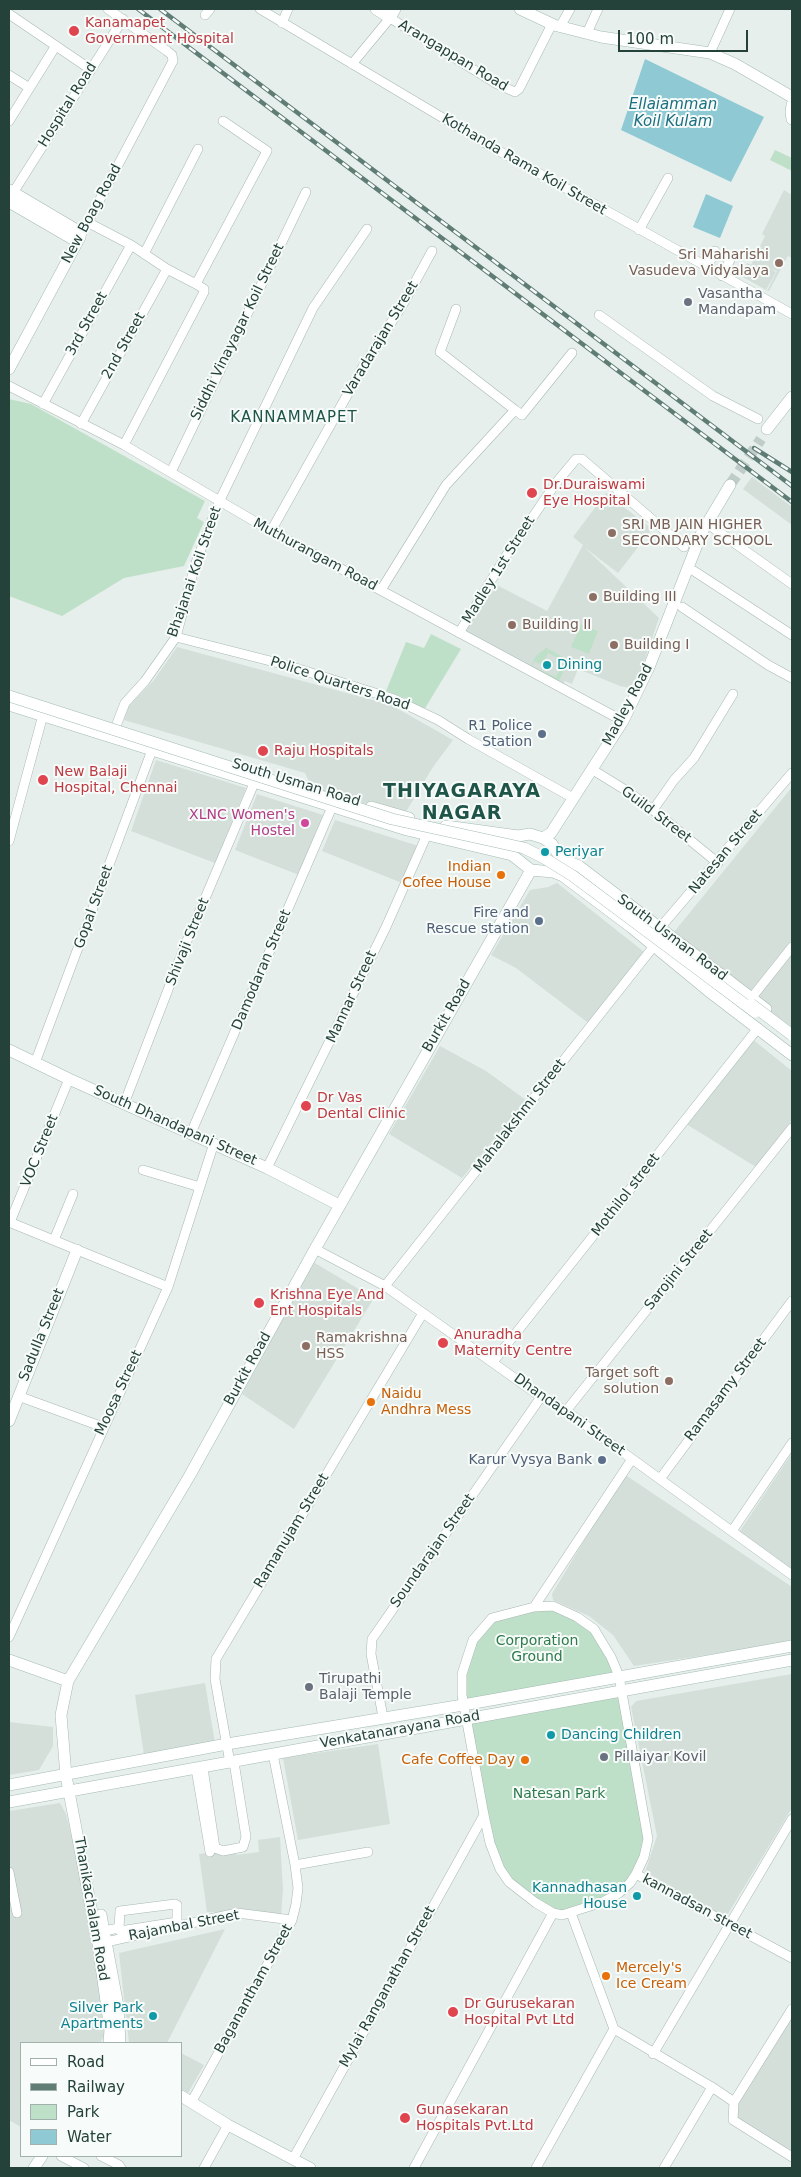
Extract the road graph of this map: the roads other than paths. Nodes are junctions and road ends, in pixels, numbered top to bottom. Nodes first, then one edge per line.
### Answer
1 (108, 9) edge
2 (260, 9) edge
3 (288, 9) edge
4 (376, 9) edge
5 (520, 9) edge
6 (570, 9) edge
7 (598, 9) edge
8 (730, 9) edge
9 (392, 13) edge
10 (9, 14) edge
11 (123, 19) junction
12 (282, 23) junction
13 (556, 26) junction
14 (586, 33) junction
15 (55, 47) junction
16 (710, 52) junction
17 (352, 64) junction
18 (90, 69) junction
19 (9, 75) edge
20 (28, 87) junction
21 (792, 98) edge
22 (792, 105) edge
23 (792, 118) edge
24 (9, 121) edge
25 (224, 122) dead end
26 (198, 149) dead end
27 (668, 178) dead end
28 (306, 192) dead end
29 (10, 196) edge
30 (89, 223) junction
31 (367, 230) dead end
32 (638, 230) junction
33 (80, 237) junction
34 (131, 245) junction
35 (432, 251) dead end
36 (714, 251) dead end
37 (144, 254) junction
38 (730, 260) dead end
39 (706, 267) junction
40 (167, 269) junction
41 (722, 276) junction
42 (196, 284) junction
43 (456, 309) dead end
44 (792, 314) edge
45 (599, 315) dead end
46 (572, 353) dead end
47 (9, 369) edge
48 (9, 386) edge
49 (792, 397) edge
50 (42, 404) junction
51 (515, 410) junction
52 (758, 419) dead end
53 (81, 424) junction
54 (764, 434) tunnel mouth
55 (124, 445) junction
56 (171, 472) junction
57 (730, 485) tunnel mouth
58 (219, 502) junction
59 (707, 529) junction
60 (271, 531) junction
61 (684, 547) dead end
62 (694, 571) dead end
63 (792, 584) edge
64 (381, 590) junction
65 (682, 607) dead end
66 (459, 633) junction
67 (792, 635) edge
68 (176, 637) junction
69 (792, 678) edge
70 (9, 691) edge
71 (733, 694) dead end
72 (9, 696) edge
73 (9, 705) edge
74 (42, 716) junction
75 (623, 722) junction
76 (116, 726) junction
77 (152, 750) junction
78 (593, 770) junction
79 (792, 773) edge
80 (255, 781) junction
81 (573, 798) junction
82 (332, 807) junction
83 (653, 810) junction
84 (431, 823) junction
85 (428, 834) junction
86 (518, 836) junction
87 (543, 838) junction
88 (9, 841) edge
89 (512, 855) junction
90 (561, 860) junction
91 (718, 863) junction
92 (578, 866) junction
93 (531, 870) junction
94 (553, 872) junction
95 (660, 929) junction
96 (654, 946) junction
97 (792, 947) edge
98 (752, 998) junction
99 (739, 1013) junction
100 (758, 1028) junction
101 (792, 1030) edge
102 (792, 1035) edge
103 (792, 1042) edge
104 (9, 1050) edge
105 (792, 1055) edge
106 (35, 1063) junction
107 (69, 1079) junction
108 (124, 1104) junction
109 (792, 1128) edge
110 (191, 1133) junction
111 (214, 1143) junction
112 (267, 1168) junction
113 (143, 1170) dead end
114 (200, 1187) junction
115 (73, 1194) dead end
116 (340, 1204) junction
117 (10, 1222) edge
118 (54, 1240) junction
119 (314, 1249) junction
120 (77, 1250) junction
121 (385, 1286) junction
122 (168, 1287) junction
123 (792, 1301) edge
124 (423, 1313) junction
125 (493, 1362) junction
126 (18, 1396) junction
127 (541, 1397) junction
128 (566, 1412) junction
129 (9, 1421) edge
130 (102, 1427) junction
131 (792, 1442) edge
132 (632, 1459) junction
133 (660, 1479) junction
134 (732, 1531) junction
135 (792, 1575) edge
136 (534, 1608) junction
137 (9, 1636) edge
138 (792, 1646) edge
139 (9, 1660) edge
140 (792, 1660) edge
141 (618, 1676) junction
142 (68, 1681) junction
143 (620, 1690) junction
144 (464, 1704) junction
145 (64, 1708) junction
146 (383, 1717) junction
147 (468, 1718) junction
148 (227, 1744) junction
149 (273, 1754) junction
150 (232, 1762) junction
151 (200, 1768) junction
152 (69, 1775) junction
153 (9, 1785) edge
154 (73, 1791) junction
155 (9, 1802) edge
156 (484, 1816) junction
157 (792, 1819) edge
158 (210, 1852) dead end
159 (368, 1852) dead end
160 (295, 1865) junction
161 (9, 1872) edge
162 (636, 1874) junction
163 (17, 1913) dead end
164 (571, 1913) junction
165 (553, 1914) junction
166 (292, 1920) junction
167 (178, 1924) junction
168 (730, 1924) junction
169 (119, 1928) junction
170 (105, 1937) junction
171 (792, 1958) edge
172 (792, 2009) edge
173 (614, 2029) junction
174 (109, 2042) edge
175 (120, 2042) edge
176 (653, 2054) junction
177 (712, 2086) junction
178 (182, 2097) edge
179 (192, 2102) junction
180 (734, 2102) junction
181 (228, 2124) junction
182 (41, 2157) edge
183 (63, 2157) edge
184 (103, 2157) edge
185 (792, 2157) edge
186 (293, 2159) junction
187 (34, 2168) edge
188 (84, 2168) edge
189 (121, 2168) edge
190 (204, 2168) edge
191 (310, 2168) edge
192 (414, 2168) edge
193 (536, 2168) edge
194 (664, 2168) edge

1 - 11 street
2 - 12 street, Kothanda Rama Koil Street
3 - 12 street
4 - 9 main road, Arangappan Road
5 - 13 main road
6 - 13 street
7 - 14 street
8 - 16 street
9 - 13 street, Arangappan Road
9 - 17 street
10 - 15 street
11 - 18 street, Hospital Road
11 - 30 street, New Boag Road
12 - 17 street, Kothanda Rama Koil Street
13 - 14 main road
14 - 16 main road
15 - 18 street
15 - 20 street
16 - 21 main road
17 - 32 street, Kothanda Rama Koil Street
18 - 29 street, Hospital Road
19 - 20 street
20 - 24 street
22 - 23 main road
25 - 42 street
26 - 37 street
27 - 32 street
28 - 56 street, Siddhi Vinayagar Koil Street
29 - 33 main road
30 - 33 street, New Boag Road
30 - 34 street
31 - 58 street, Bhajanai Koil Street
32 - 39 street, Kothanda Rama Koil Street
33 - 47 main road, New Boag Road
34 - 37 street
34 - 50 street, 3rd Street
35 - 60 street, Varadarajan Street
36 - 39 street
37 - 40 street
38 - 41 street
39 - 41 street, Kothanda Rama Koil Street
40 - 42 street
40 - 53 street, 2nd Street
41 - 44 street, Kothanda Rama Koil Street
42 - 55 street
43 - 51 street
45 - 52 street
46 - 51 street
48 - 50 street, Muthurangam Road
49 - 54 main road
50 - 53 street, Muthurangam Road
51 - 64 street
53 - 55 street, Muthurangam Road
55 - 56 street, Muthurangam Road
56 - 58 street, Muthurangam Road
57 - 59 main road, Madley Road
58 - 60 street, Muthurangam Road
58 - 68 street, Bhajanai Koil Street
59 - 63 street
59 - 75 main road, Madley Road
60 - 64 street, Muthurangam Road
61 - 66 street, Madley 1st Street
62 - 67 street
64 - 66 street, Muthurangam Road
65 - 69 street
66 - 75 street, Muthurangam Road
68 - 76 street, Bhajanai Koil Street
68 - 81 street, Police Quarters Road
70 - 76 main road, South Usman Road
71 - 83 street
72 - 103 main road, South Usman Road, bridge
73 - 74 main road, South Usman Road
74 - 77 main road, South Usman Road
74 - 88 street
75 - 78 main road, Madley Road
76 - 84 main road, South Usman Road
77 - 80 main road, South Usman Road
77 - 106 street, Gopal Street
78 - 81 main road, Madley Road
78 - 83 street, Guild Street
79 - 91 street, Natesan Street
80 - 82 main road, South Usman Road
80 - 108 street, Shivaji Street
81 - 87 main road, Madley Road
82 - 85 main road, South Usman Road
82 - 110 street, Damodaran Street
83 - 91 street, Guild Street
84 - 85 street, Mannar Street
84 - 86 main road, South Usman Road
85 - 89 main road, South Usman Road
85 - 112 street, Mannar Street
86 - 87 main road, South Usman Road
86 - 89 main road
87 - 90 main road
89 - 93 main road, South Usman Road
90 - 92 main road, South Usman Road
90 - 94 main road
91 - 95 street, Natesan Street
92 - 95 main road, South Usman Road
92 - 102 main road, bridge
93 - 94 main road, South Usman Road
93 - 116 main road, Burkit Road
94 - 96 main road, South Usman Road
95 - 98 main road, South Usman Road
96 - 99 main road, South Usman Road
96 - 121 street, Mahalakshmi Street
97 - 98 street
98 - 99 street
98 - 101 main road, South Usman Road
99 - 100 main road, South Usman Road
100 - 105 main road, South Usman Road
100 - 125 street, Mothilol street
104 - 106 main road, South Dhandapani Street
106 - 107 main road, South Dhandapani Street
107 - 108 main road, South Dhandapani Street
107 - 117 street, VOC Street
108 - 110 main road, South Dhandapani Street
109 - 128 street, Sarojini Street
110 - 111 main road, South Dhandapani Street
111 - 112 main road, South Dhandapani Street
111 - 114 street, Moosa Street
112 - 116 main road, South Dhandapani Street
113 - 114 street
114 - 122 street, Moosa Street
115 - 118 street
116 - 119 main road, Burkit Road
117 - 118 street
118 - 120 street
119 - 121 street, Dhandapani Street
119 - 142 main road, Burkit Road
120 - 122 street
120 - 126 main road, Sadulla Street
121 - 124 street, Dhandapani Street
122 - 130 street, Moosa Street
123 - 133 street, Ramasamy Street
124 - 125 street, Dhandapani Street
124 - 148 street, Ramanujam Street
125 - 127 street, Dhandapani Street
126 - 129 main road, Sadulla Street
126 - 130 street
127 - 128 street, Dhandapani Street
127 - 146 street, Soundarajan Street
128 - 132 street, Dhandapani Street
130 - 137 street, Moosa Street
131 - 134 street
132 - 133 street, Dhandapani Street
132 - 136 street
133 - 134 street, Dhandapani Street
134 - 135 street, Dhandapani Street
136 - 141 street, kannadsan street
136 - 144 street, kannadsan street
138 - 141 main road, Venkatanarayana Road
139 - 142 main road
140 - 143 main road, Venkatanarayana Road
141 - 143 street, kannadsan street
141 - 144 main road, Venkatanarayana Road
142 - 145 main road, Burkit Road
143 - 147 main road, Venkatanarayana Road
143 - 162 street, kannadsan street
144 - 146 main road, Venkatanarayana Road
144 - 147 street, kannadsan street
145 - 152 main road, Burkit Road
145 - 152 main road
146 - 148 main road, Venkatanarayana Road
147 - 149 main road, Venkatanarayana Road
147 - 156 street, kannadsan street
148 - 150 street, Ramanujam Street
148 - 152 main road, Venkatanarayana Road
149 - 150 main road, Venkatanarayana Road
149 - 160 street, Baganantham Street
150 - 151 main road, Venkatanarayana Road
150 - 151 street, Ramanujam Street
151 - 154 main road, Venkatanarayana Road
151 - 158 street
152 - 153 main road, Venkatanarayana Road
152 - 154 main road, Thanikachalam Road
154 - 155 main road, Venkatanarayana Road
154 - 170 main road
154 - 174 main road, Thanikachalam Road
156 - 165 street, kannadsan street
156 - 186 street, Mylai Ranganathan Street
157 - 168 street
159 - 160 street
160 - 166 street, Baganantham Street
161 - 163 street
162 - 164 street
162 - 168 street, kannadsan street
164 - 165 street
164 - 173 street
165 - 192 street
166 - 167 street, Rajambal Street
166 - 179 street, Baganantham Street
167 - 169 street
167 - 169 street
167 - 170 street, Rajambal Street
168 - 171 street, kannadsan street
168 - 176 street
169 - 170 street
170 - 175 main road
172 - 180 street
173 - 176 street
173 - 193 street
176 - 177 street
177 - 180 street
177 - 194 street
178 - 179 main road
179 - 181 main road
180 - 185 street
181 - 186 main road
181 - 190 street
182 - 187 main road
183 - 188 street
184 - 189 street
186 - 191 main road

